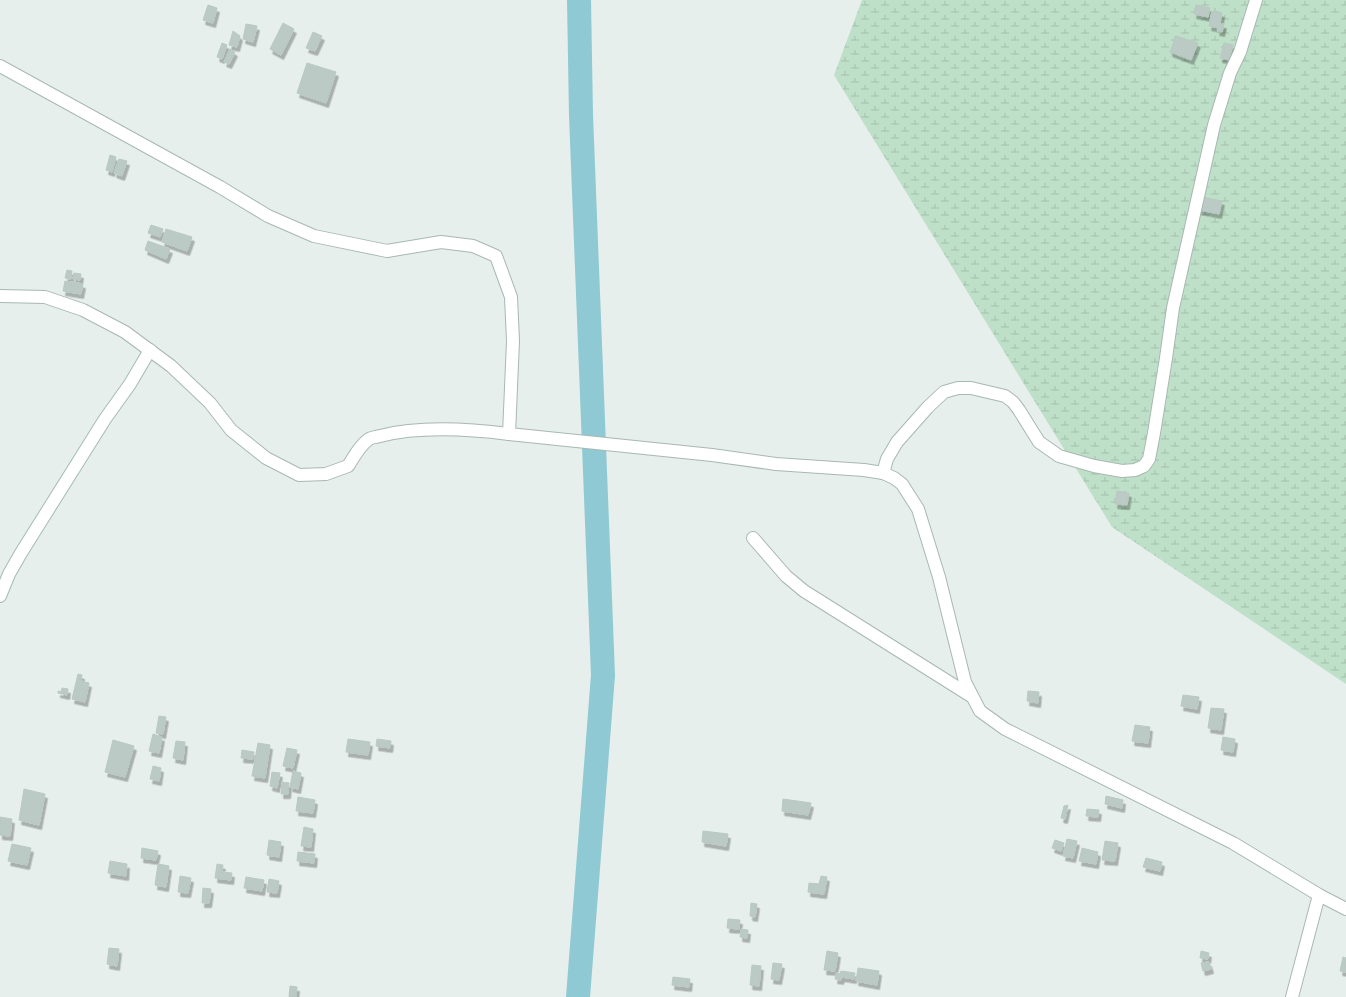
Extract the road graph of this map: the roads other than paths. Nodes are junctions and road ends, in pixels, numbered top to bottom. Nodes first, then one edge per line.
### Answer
1 (1256, 0) edge
2 (0, 66) edge
3 (0, 296) edge
4 (150, 350) junction
5 (510, 435) junction
6 (883, 473) junction
7 (753, 538) dead end
8 (0, 596) edge
9 (971, 696) junction
10 (1319, 895) junction
11 (1346, 909) edge
12 (1292, 997) edge

1 - 6 street
2 - 5 street
3 - 4 street
4 - 5 street
4 - 8 street
5 - 6 street
6 - 9 street
7 - 9 street
9 - 10 street
10 - 11 street
10 - 12 street

